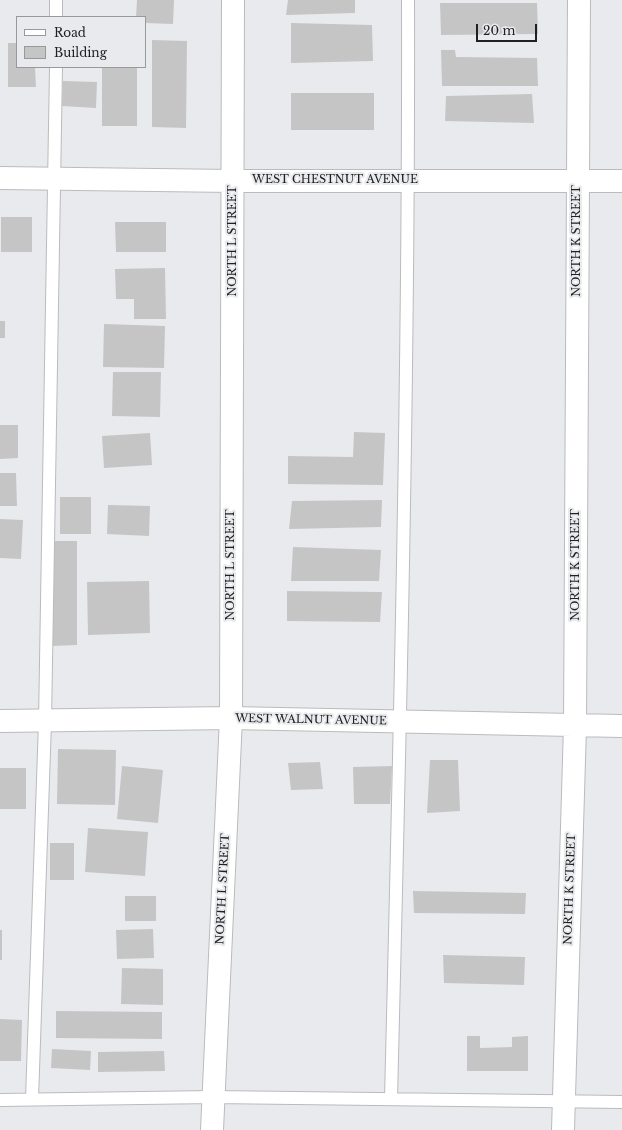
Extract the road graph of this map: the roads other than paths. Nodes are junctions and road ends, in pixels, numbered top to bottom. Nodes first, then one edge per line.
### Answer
1 (56, 0) edge
2 (233, 0) edge
3 (408, 0) edge
4 (580, 0) edge
5 (56, 16) edge
6 (56, 68) edge
7 (0, 178) edge
8 (55, 178) junction
9 (409, 180) junction
10 (578, 180) junction
11 (233, 181) junction
12 (622, 181) edge
13 (231, 718) junction
14 (0, 721) edge
15 (45, 722) junction
16 (400, 723) junction
17 (575, 726) junction
18 (622, 726) edge
19 (213, 1097) junction
20 (32, 1099) junction
21 (391, 1099) junction
22 (0, 1100) edge
23 (564, 1101) junction
24 (622, 1102) edge
25 (212, 1130) edge
26 (563, 1130) edge

1 - 5 lane
2 - 11 street, NORTH L STREET
3 - 9 lane
4 - 10 street, NORTH K STREET
6 - 8 lane
7 - 8 street, WEST CHESTNUT AVENUE
8 - 11 street, WEST CHESTNUT AVENUE
8 - 15 lane
9 - 10 street, WEST CHESTNUT AVENUE
9 - 11 street, WEST CHESTNUT AVENUE
9 - 16 lane
10 - 12 street, WEST CHESTNUT AVENUE
10 - 17 street, NORTH K STREET
11 - 13 street, NORTH L STREET
13 - 15 street, WEST WALNUT AVENUE
13 - 16 street, WEST WALNUT AVENUE
13 - 19 street, NORTH L STREET
14 - 15 street, WEST WALNUT AVENUE
15 - 20 lane
16 - 17 street, WEST WALNUT AVENUE
16 - 21 lane
17 - 18 street, WEST WALNUT AVENUE
17 - 23 street, NORTH K STREET
19 - 20 lane
19 - 21 lane
19 - 25 street, NORTH L STREET
20 - 22 lane
21 - 23 lane
23 - 24 lane
23 - 26 street, NORTH K STREET

